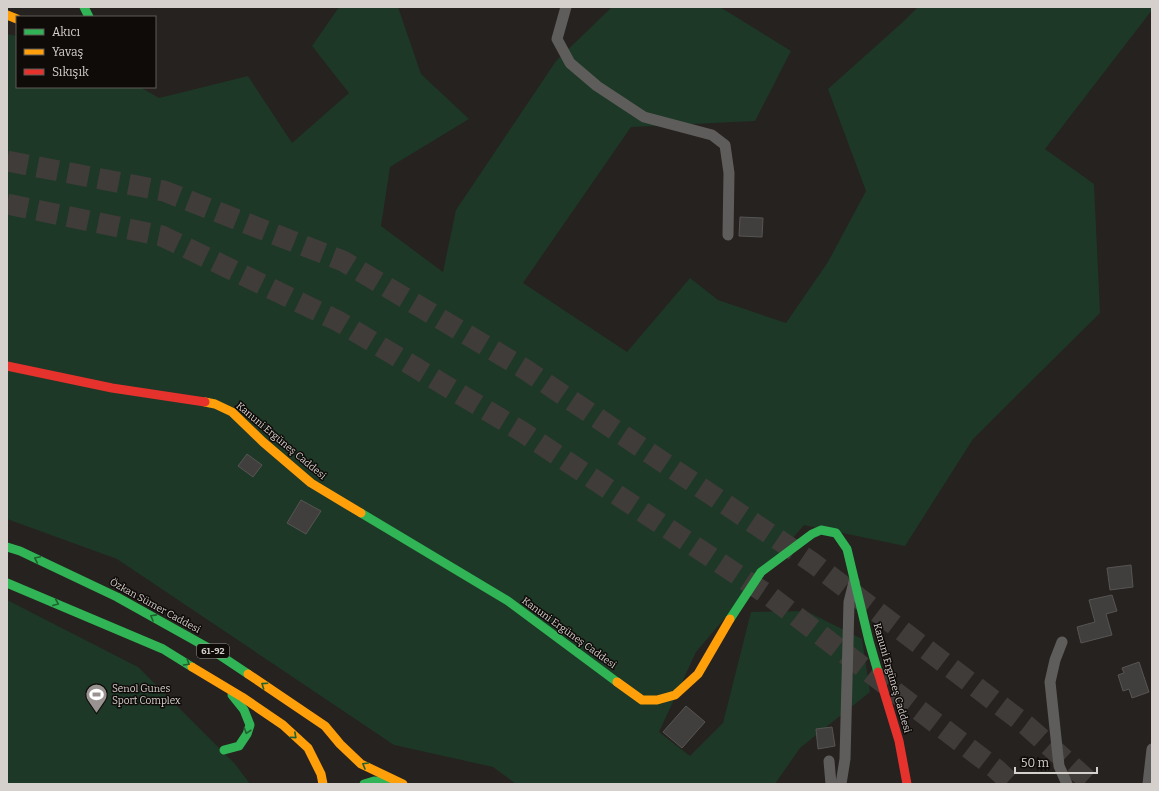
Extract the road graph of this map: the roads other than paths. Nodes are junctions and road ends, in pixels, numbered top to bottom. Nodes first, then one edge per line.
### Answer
1 (84, 7) edge
2 (566, 7) edge
3 (88, 16) edge
4 (728, 235) dead end
5 (7, 366) edge
6 (7, 547) edge
7 (854, 579) junction
8 (7, 583) edge
9 (1062, 642) dead end
10 (225, 686) junction
11 (1152, 749) edge
12 (224, 750) dead end
13 (829, 761) dead end
14 (402, 783) edge
15 (323, 784) edge
16 (364, 784) edge
17 (831, 784) edge
18 (841, 784) edge
19 (907, 784) edge
20 (1067, 784) edge
21 (1148, 784) edge

1 - 3 street
2 - 4 street
5 - 7 street, Kanuni Ergüneş Caddesi
14 -> 6 street, Özkan Sümer Caddesi / 61-92
7 - 18 street
7 - 19 street, Kanuni Ergüneş Caddesi
8 -> 10 street, 61-92
9 - 20 street
10 -> 12 street
10 -> 15 street, 61-92
11 - 21 street
13 - 17 street
14 - 16 street, Özkan Sümer Caddesi / 61-92

